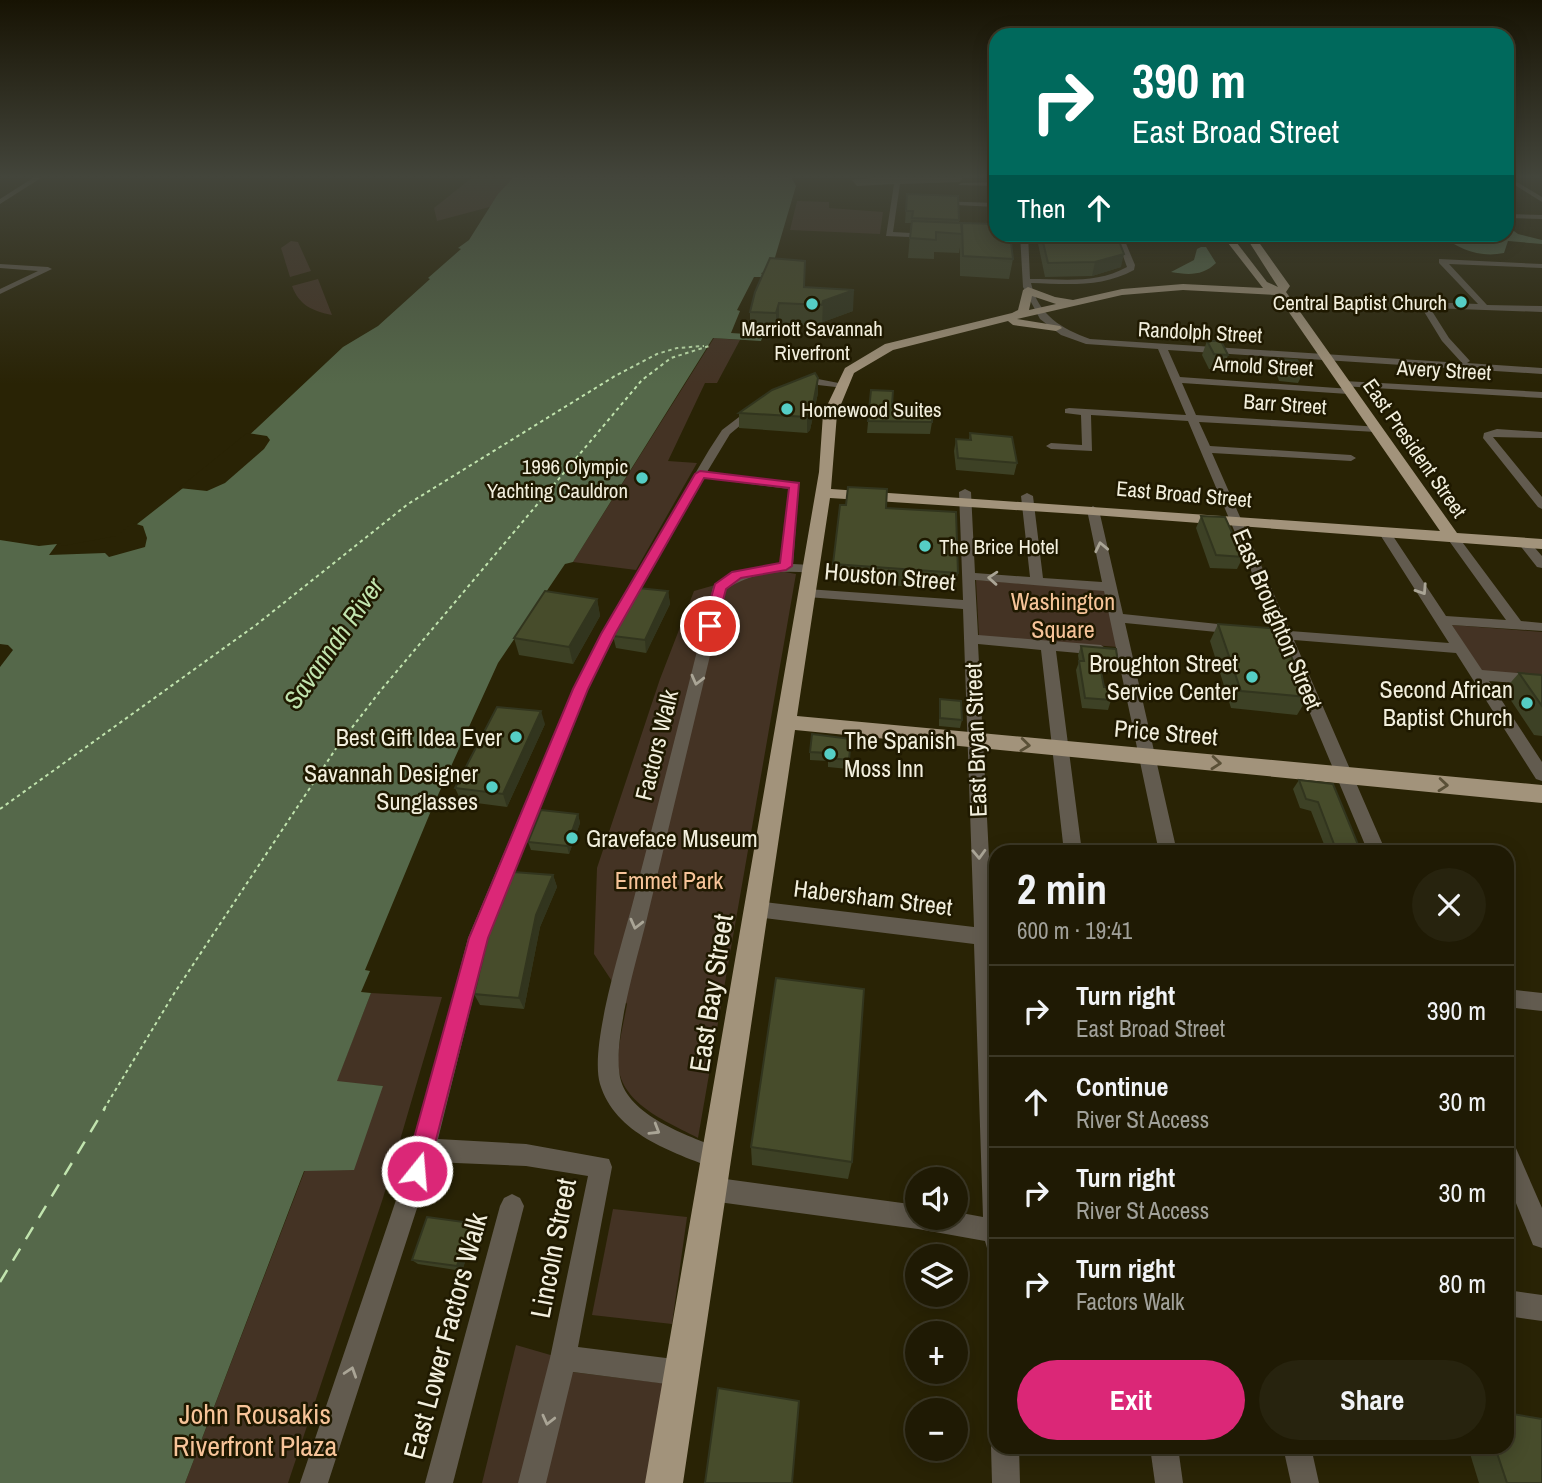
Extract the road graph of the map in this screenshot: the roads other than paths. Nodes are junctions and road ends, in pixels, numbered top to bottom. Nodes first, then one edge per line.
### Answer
1 (1025, 245) edge
2 (1123, 245) edge
3 (1234, 245) edge
4 (1256, 245) edge
5 (0, 266) edge
6 (1542, 266) edge
7 (1255, 273) junction
8 (1028, 286) junction
9 (1221, 287) junction
10 (0, 292) edge
11 (1122, 292) junction
12 (1280, 292) junction
13 (1484, 306) junction
14 (1542, 309) edge
15 (1041, 313) junction
16 (1015, 319) junction
17 (1056, 328) junction
18 (1162, 347) junction
19 (1324, 356) junction
20 (1370, 360) junction
21 (1465, 361) junction
22 (1542, 365) edge
23 (1525, 368) edge
24 (1176, 380) junction
25 (1542, 382) edge
26 (844, 385) junction
27 (1346, 388) junction
28 (791, 390) edge
29 (1542, 394) edge
30 (767, 401) edge
31 (1069, 411) dead end
32 (1086, 412) junction
33 (1192, 418) junction
34 (1376, 429) junction
35 (1542, 435) edge
36 (1051, 446) dead end
37 (1206, 449) junction
38 (1351, 458) dead end
39 (700, 474) junction
40 (824, 482) junction
41 (965, 497) junction
42 (1027, 501) junction
43 (1542, 505) edge
44 (1093, 510) junction
45 (1233, 516) junction
46 (1449, 532) junction
47 (1385, 533) junction
48 (1542, 533) edge
49 (1524, 543) junction
50 (1542, 544) edge
51 (1542, 564) edge
52 (801, 576) junction
53 (968, 576) junction
54 (1037, 581) junction
55 (1110, 587) junction
56 (969, 606) junction
57 (1116, 618) junction
58 (1441, 620) junction
59 (1517, 625) junction
60 (1542, 627) edge
61 (1284, 635) junction
62 (970, 639) junction
63 (1048, 645) junction
64 (1460, 649) junction
65 (1124, 652) junction
66 (1477, 675) junction
67 (1542, 680) edge
68 (786, 722) junction
69 (976, 740) junction
70 (1060, 748) junction
71 (1148, 757) junction
72 (1542, 775) edge
73 (1344, 776) junction
74 (1542, 794) edge
75 (1072, 845) edge
76 (1167, 845) edge
77 (1374, 845) edge
78 (988, 886) edge
79 (756, 909) junction
80 (983, 937) junction
81 (989, 987) edge
82 (1514, 999) edge
83 (1542, 1002) edge
84 (424, 1150) junction
85 (716, 1158) junction
86 (1514, 1170) edge
87 (711, 1189) junction
88 (512, 1206) dead end
89 (905, 1216) edge
90 (968, 1226) edge
91 (989, 1230) edge
92 (1542, 1236) edge
93 (1514, 1304) edge
94 (1542, 1308) edge
95 (563, 1358) junction
96 (681, 1373) junction
97 (1005, 1454) edge
98 (1165, 1454) edge
99 (1299, 1454) edge
100 (314, 1483) edge
101 (439, 1483) edge
102 (532, 1483) edge
103 (664, 1483) edge
104 (1006, 1483) edge
105 (1169, 1483) edge
106 (1306, 1483) edge

1 - 8 street
2 - 8 street
3 - 7 main road, East President Street
4 - 12 main road, East President Street
5 - 10 street
6 - 13 street
7 - 9 main road
7 - 12 main road, East President Street
8 - 11 main road
8 - 15 street, Randolph Street
8 - 16 main road
9 - 11 main road
9 - 12 main road
11 - 15 main road
12 - 15 main road
12 - 19 main road, East President Street
13 - 14 street
13 - 21 street
15 - 16 main road
15 - 17 street, Randolph Street
16 - 17 main road
16 - 26 main road
16 - 26 main road
17 - 18 street, Randolph Street
18 - 19 street, Randolph Street
18 - 24 street, East Broughton Street
19 - 20 street, Randolph Street
19 - 27 main road, East President Street
20 - 21 street, Randolph Street
20 - 23 street, Randolph Street
21 - 23 street, Randolph Street
22 - 23 street, Randolph Street
23 - 25 street
23 - 29 street
24 - 27 street, Arnold Street
24 - 33 street, East Broughton Street
26 - 28 street
26 - 40 main road, East Bay Street
27 - 29 street, Avery Street
27 - 34 main road, East President Street
30 - 39 street
31 - 32 street, Barr Street
32 - 33 street, Barr Street
32 - 36 street
33 - 34 street, Barr Street
33 - 37 street, East Broughton Street
34 - 46 main road, East President Street
35 - 43 street
37 - 38 street
37 - 45 street, East Broughton Street
39 - 52 street
39 - 84 street
40 - 41 main road, East Broad Street
40 - 52 main road, East Bay Street
41 - 42 main road, East Broad Street
41 - 53 street, East Bryan Street
42 - 44 main road, East Broad Street
42 - 45 main road, East Broad Street
42 - 54 street
44 - 45 main road, East Broad Street
55 -> 44 street
45 - 46 main road, East Broad Street
45 - 47 main road, East Broad Street
45 - 61 street, East Broughton Street
46 - 47 main road, East Broad Street
46 - 48 main road, East Broad Street
46 - 49 main road, East Broad Street
46 - 59 street, East President Street
47 -> 58 street
49 - 50 main road, East Broad Street
49 - 51 street
52 - 56 street, Houston Street
52 - 68 main road, East Bay Street
52 -> 85 street, Factors Walk
54 -> 53 street, Houston Street
53 - 56 street, East Bryan Street
54 - 55 street, Houston Street
55 - 57 street
56 - 62 street, East Bryan Street
57 - 61 street
57 - 65 street
58 - 59 street
58 - 64 street
59 - 60 street
61 - 64 street
61 - 73 street, East Broughton Street
62 - 63 street
62 - 69 street, East Bryan Street
63 - 65 street
63 - 70 street
64 - 66 street
65 - 71 street
66 - 67 street
66 - 72 street
68 - 69 main road, Price Street
68 - 79 main road, East Bay Street
69 -> 70 main road, Price Street
69 -> 78 street, East Bryan Street
70 - 71 main road, Price Street
70 - 75 street
71 -> 73 main road, Price Street
71 - 76 street
73 -> 74 main road, Price Street
73 - 77 street, East Broughton Street
78 - 80 street, East Bryan Street
79 - 80 street, Habersham Street
79 - 85 main road, East Bay Street
80 - 81 street, East Bryan Street
82 - 83 street
84 - 95 street, Lincoln Street
100 -> 84 street
85 - 87 main road, East Bay Street
86 - 92 street
87 - 89 street
87 - 96 main road, East Bay Street
88 - 101 street, East Lower Factors Walk
90 - 91 street
93 - 94 street
95 - 96 street
95 -> 102 street
96 - 103 main road, East Bay Street
97 - 104 street
98 - 105 street
99 - 106 street

